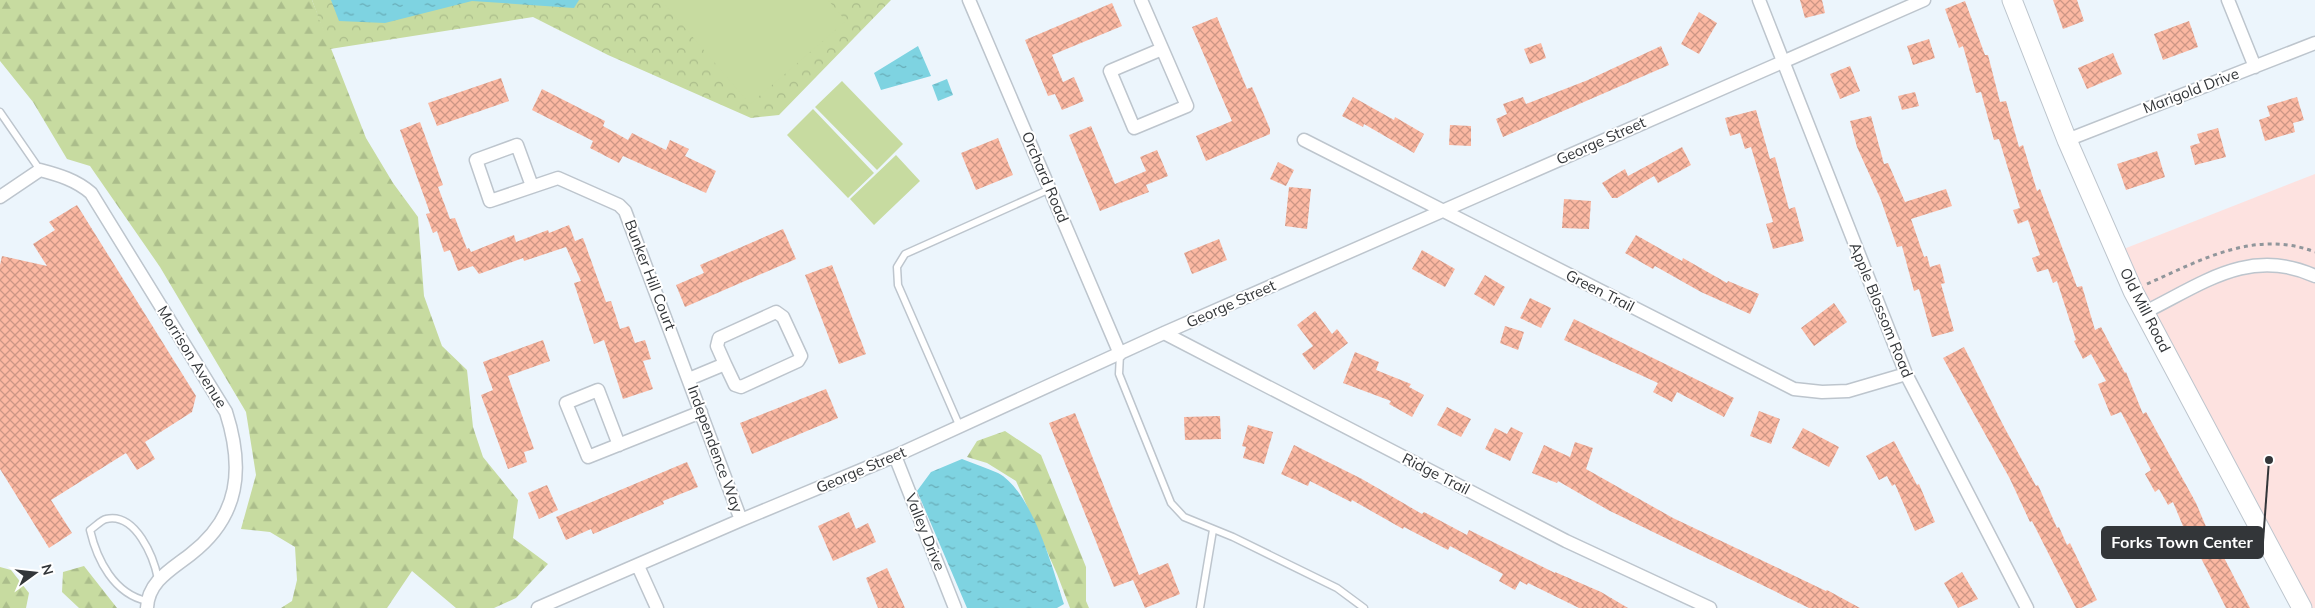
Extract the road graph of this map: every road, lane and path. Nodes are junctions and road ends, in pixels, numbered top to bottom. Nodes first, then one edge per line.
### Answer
1 (1141, 0) edge
2 (1758, 0) edge
3 (1924, 0) edge
4 (2012, 0) edge
5 (2228, 0) edge
6 (974, 2) edge
7 (2315, 43) edge
8 (1162, 49) junction
9 (1783, 61) junction
10 (2255, 67) junction
11 (0, 112) edge
12 (1304, 140) dead end
13 (2067, 140) junction
14 (40, 170) junction
15 (532, 186) junction
16 (1050, 189) junction
17 (0, 197) edge
18 (1442, 211) junction
19 (2315, 276) edge
20 (2145, 312) junction
21 (1164, 333) junction
22 (1120, 354) junction
23 (725, 364) junction
24 (1906, 374) junction
25 (689, 379) junction
26 (702, 412) junction
27 (960, 427) junction
28 (619, 445) junction
29 (895, 456) junction
30 (742, 520) junction
31 (1213, 530) junction
32 (638, 566) junction
33 (158, 579) junction
34 (147, 604) edge
35 (538, 608) edge
36 (657, 608) edge
37 (955, 608) edge
38 (1200, 608) edge
39 (1364, 608) edge
40 (1710, 608) edge
41 (2028, 608) edge
42 (2302, 608) edge

1 - 8 street
2 - 9 street, Apple Blossom Road
3 - 9 street, George Street
4 - 13 street, Old Mill Road
5 - 10 street
6 - 16 street, Orchard Road
7 - 10 street, Marigold Drive
8 - 8 street
9 - 18 street, George Street
9 - 24 street, Apple Blossom Road
10 - 13 street, Marigold Drive
11 - 14 lane
12 - 18 street, Green Trail
13 - 20 street, Old Mill Road
14 - 17 street
14 - 33 street, Morrison Avenue
15 - 15 street, Bunker Hill Court
15 - 25 street, Bunker Hill Court
16 - 22 street, Orchard Road
16 - 27 lane
18 - 21 street, George Street
18 - 24 street, Green Trail
19 - 20 street
20 - 42 street, Old Mill Road
21 - 22 street, George Street
21 - 40 street, Ridge Trail
22 - 27 street, George Street
22 - 31 lane
23 - 23 street
23 - 25 street
24 - 41 street, Apple Blossom Road
25 - 26 street, Independence Way
26 - 28 street
26 - 30 street, Independence Way
27 - 29 street, George Street
28 - 28 street
29 - 30 street, George Street
29 - 37 street, Valley Drive
30 - 32 street, George Street
31 - 38 lane
31 - 39 lane
32 - 35 street, George Street
32 - 36 street
33 - 34 street, Morrison Avenue
33 - 34 lane

